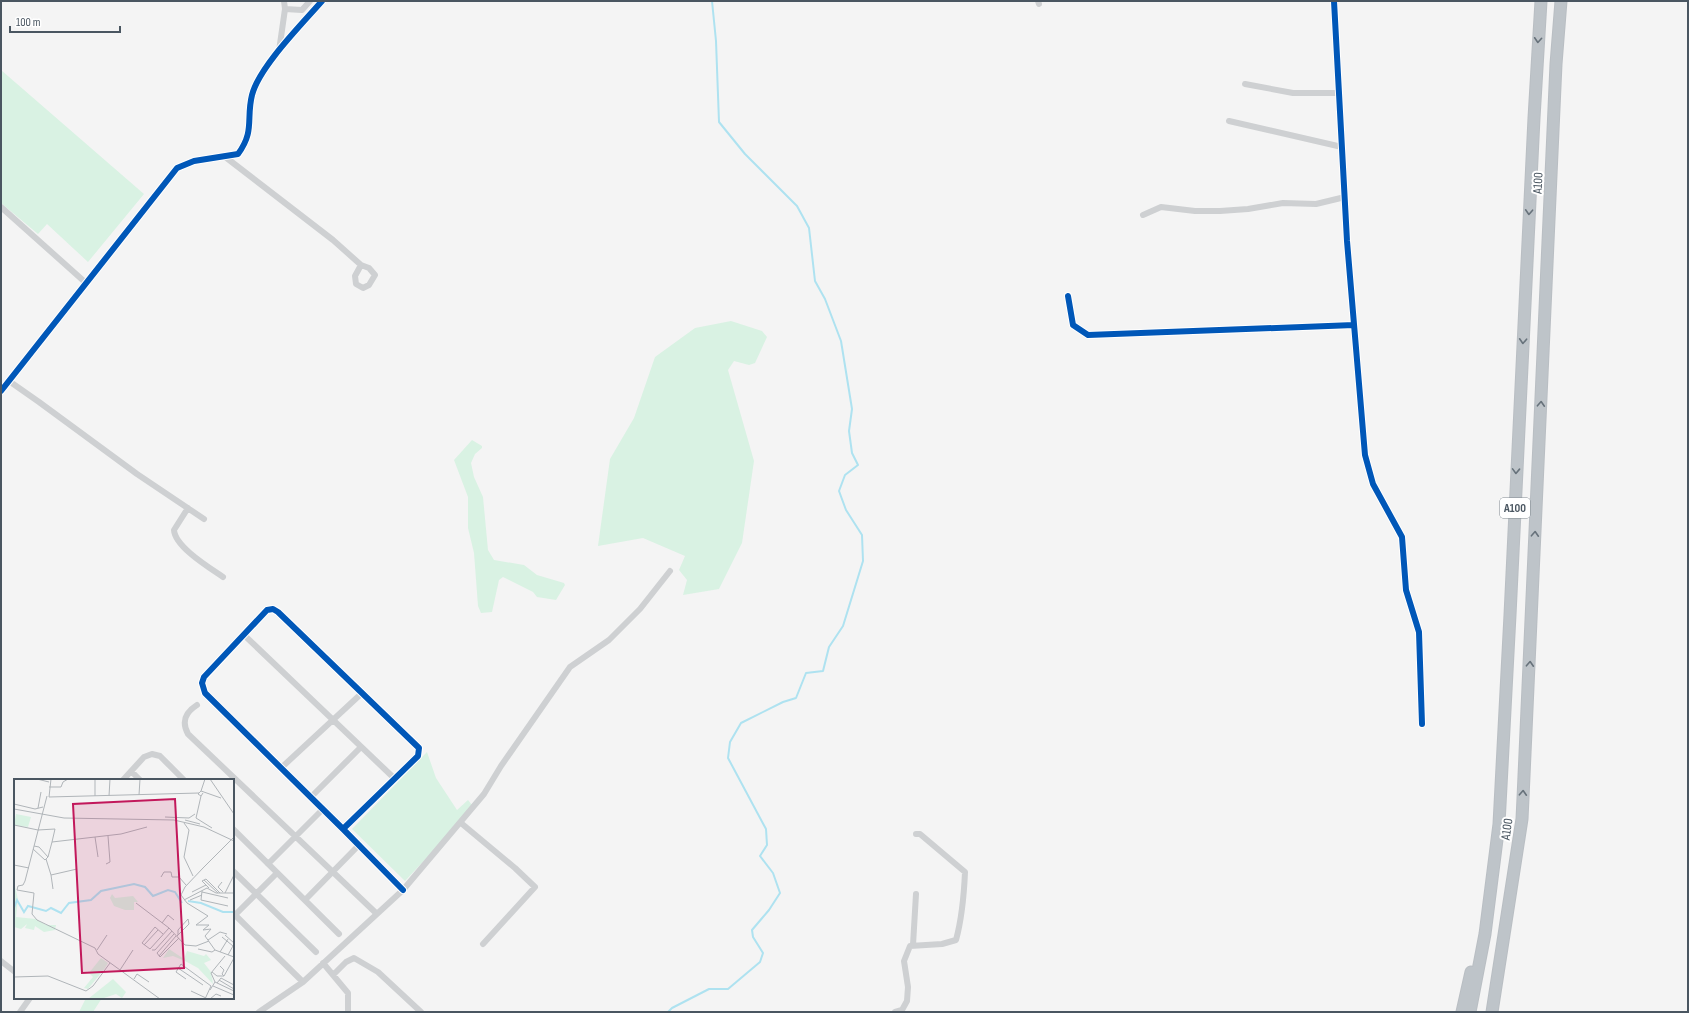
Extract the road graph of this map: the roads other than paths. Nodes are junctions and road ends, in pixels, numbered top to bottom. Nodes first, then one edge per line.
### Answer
1 (284, 1) edge
2 (310, 1) edge
3 (322, 1) edge
4 (1334, 1) edge
5 (1541, 1) edge
6 (1561, 1) edge
7 (285, 9) junction
8 (279, 51) junction
9 (1245, 84) dead end
10 (1339, 93) junction
11 (1229, 121) dead end
12 (1342, 147) junction
13 (224, 156) junction
14 (1345, 197) junction
15 (1, 207) edge
16 (1143, 215) dead end
17 (361, 265) dead end
18 (86, 283) junction
19 (1068, 296) dead end
20 (1354, 325) junction
21 (9, 381) junction
22 (1, 391) edge
23 (188, 508) junction
24 (204, 518) dead end
25 (670, 571) dead end
26 (223, 577) dead end
27 (243, 634) junction
28 (362, 693) junction
29 (197, 705) dead end
30 (333, 720) junction
31 (1422, 724) dead end
32 (361, 747) junction
33 (1502, 767) junction
34 (282, 768) junction
35 (131, 771) junction
36 (124, 779) edge
37 (139, 779) edge
38 (183, 779) edge
39 (395, 779) junction
40 (311, 797) junction
41 (323, 809) junction
42 (1522, 819) junction
43 (461, 823) junction
44 (343, 829) junction
45 (234, 831) edge
46 (916, 834) dead end
47 (296, 837) junction
48 (359, 845) junction
49 (268, 864) junction
50 (234, 871) edge
51 (332, 872) junction
52 (277, 873) junction
53 (403, 890) junction
54 (256, 894) junction
55 (916, 894) dead end
56 (305, 900) junction
57 (234, 914) edge
58 (377, 914) junction
59 (339, 934) dead end
60 (483, 944) dead end
61 (913, 945) junction
62 (316, 952) dead end
63 (1, 961) edge
64 (323, 963) junction
65 (14, 971) edge
66 (333, 975) junction
67 (303, 982) junction
68 (29, 999) edge
69 (20, 1012) edge
70 (259, 1012) edge
71 (348, 1012) edge
72 (421, 1012) edge
73 (895, 1012) edge
74 (1462, 1012) edge
75 (1470, 1012) edge
76 (1492, 1012) edge
77 (1497, 1012) edge

1 - 7 street
2 - 7 street
3 - 8 street
4 - 10 street
5 -> 33 highway, A100
42 -> 6 highway, A100 / A100
7 - 8 street
8 - 13 street
9 - 10 street
10 - 12 street
11 - 12 street
12 - 14 street
13 - 17 street
13 - 18 street
14 - 16 street
14 - 20 street
15 - 18 street
18 - 21 street
19 - 20 street
20 - 31 street
21 - 22 street
21 - 23 street
23 - 24 street
23 - 26 street
25 - 43 street
27 - 28 street
27 - 30 street
27 - 34 street
28 - 30 street
28 - 39 street
29 - 47 street
30 - 32 street
30 - 34 street
32 - 39 street
32 - 40 street
33 - 74 highway
33 - 75 highway, A100
34 - 40 street
35 - 36 street
35 - 37 street
35 - 38 street
39 - 44 street
40 - 41 street
41 - 44 street
41 - 47 street
42 - 76 highway, A100 / A100
42 - 77 highway
43 - 53 street
43 - 60 street
44 - 48 street
45 - 49 street
46 - 61 street
47 - 49 street
47 - 51 street
48 - 51 street
48 - 53 street
49 - 52 street
50 - 54 street
51 - 56 street
51 - 58 street
52 - 54 street
52 - 56 street
53 - 58 street
54 - 57 street
54 - 62 street
55 - 61 street
56 - 59 street
57 - 67 street
58 - 64 street
61 - 73 street
63 - 65 street
64 - 66 street
64 - 67 street
66 - 71 street
66 - 72 street
67 - 70 street
68 - 69 street

